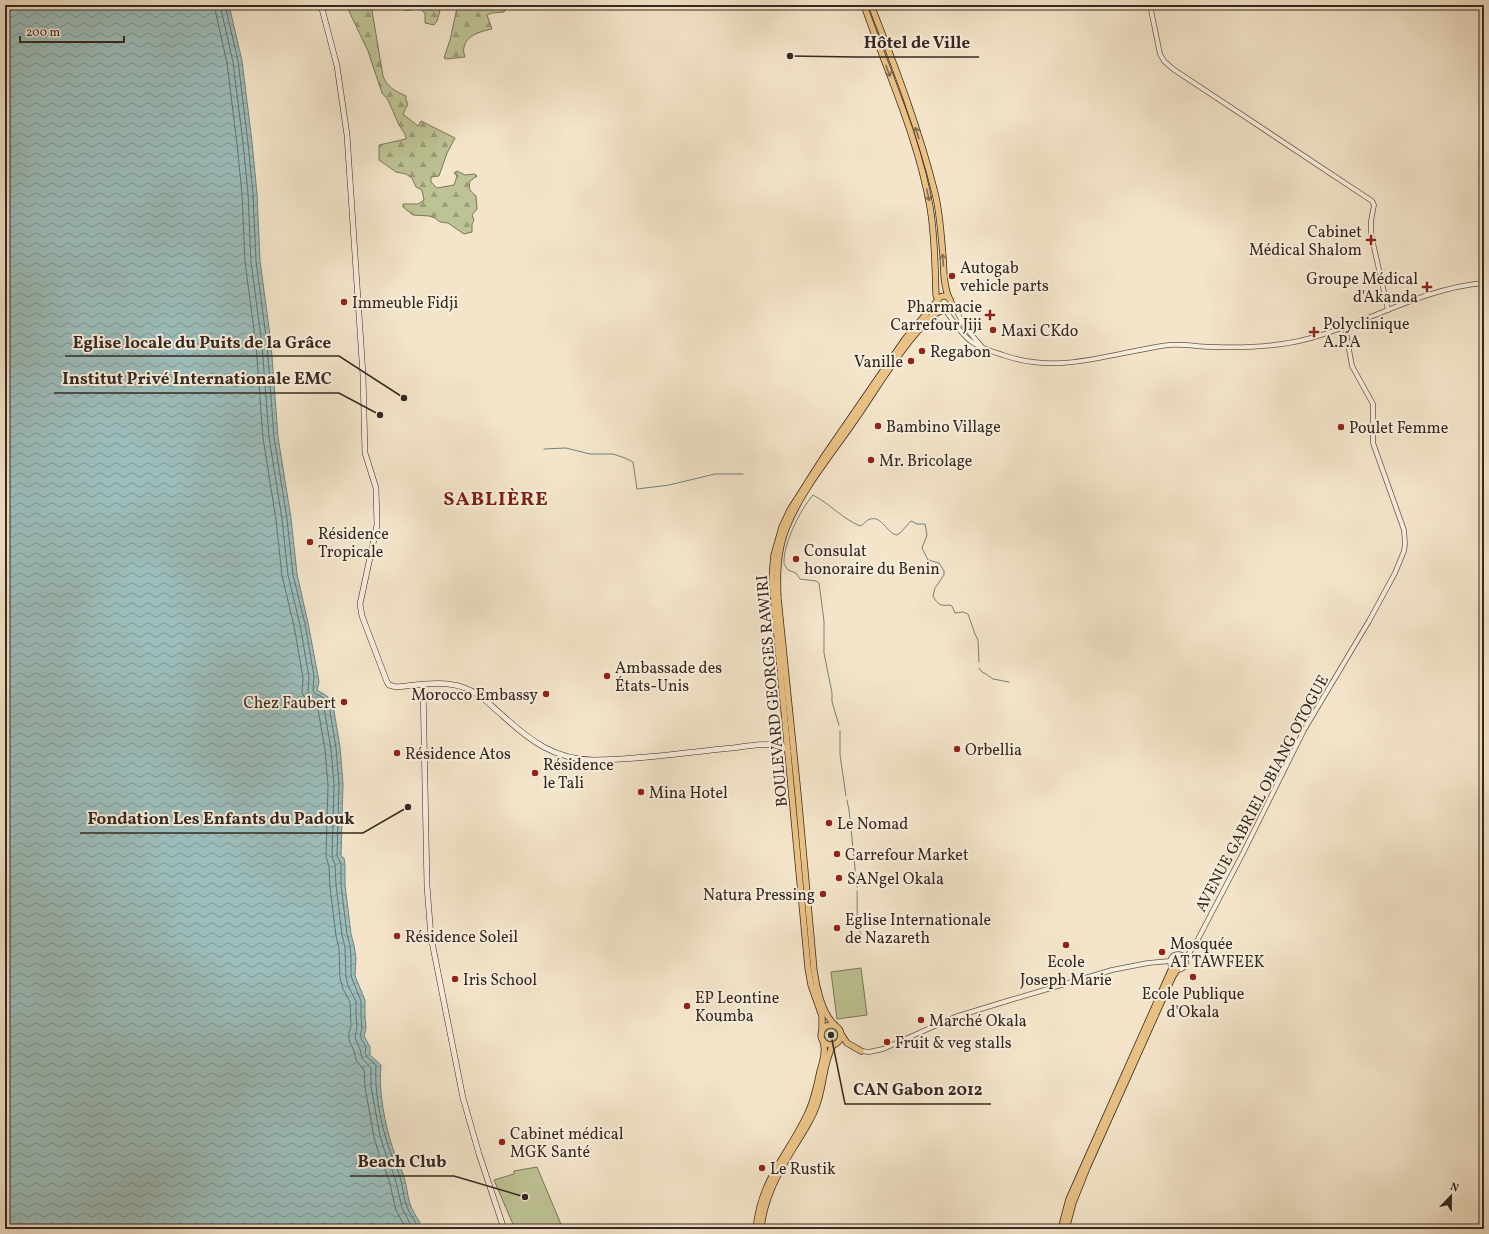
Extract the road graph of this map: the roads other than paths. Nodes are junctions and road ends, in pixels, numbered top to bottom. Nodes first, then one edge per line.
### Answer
1 (864, 5) edge
2 (872, 5) edge
3 (1150, 5) edge
4 (322, 6) edge
5 (1484, 283) edge
6 (950, 299) junction
7 (937, 300) junction
8 (944, 310) junction
9 (1388, 310) junction
10 (1345, 327) junction
11 (983, 347) junction
12 (423, 685) junction
13 (787, 736) junction
14 (777, 745) junction
15 (789, 752) junction
16 (1186, 958) junction
17 (1170, 961) junction
18 (1175, 969) junction
19 (835, 1025) junction
20 (822, 1029) junction
21 (841, 1034) junction
22 (823, 1041) junction
23 (835, 1044) junction
24 (861, 1051) junction
25 (504, 1229) edge
26 (756, 1229) edge
27 (761, 1229) edge
28 (1060, 1229) edge
29 (1066, 1229) edge

1 -> 7 main road
6 -> 2 main road
3 - 9 street
4 - 12 main road
5 - 9 street
6 - 7 main road
6 - 8 main road
6 - 11 street
7 - 8 main road
7 - 13 main road, BOULEVARD GEORGES RAWIRI
8 - 11 street
8 - 19 main road, BOULEVARD GEORGES RAWIRI
9 - 10 street
10 - 11 street
10 - 16 street, AVENUE GABRIEL OBIANG OTOGUE
12 - 14 main road
12 - 25 main road
13 - 14 main road
13 - 15 main road, BOULEVARD GEORGES RAWIRI
14 - 15 main road
15 - 20 main road, BOULEVARD GEORGES RAWIRI
16 - 17 street
16 - 18 street
17 - 18 street
17 - 24 street
18 - 28 main road
18 - 29 main road
19 - 20 main road
19 - 21 main road
20 - 22 main road
21 - 23 main road
21 - 24 main road
22 - 23 main road
22 - 26 main road
23 - 24 main road
23 - 27 main road

